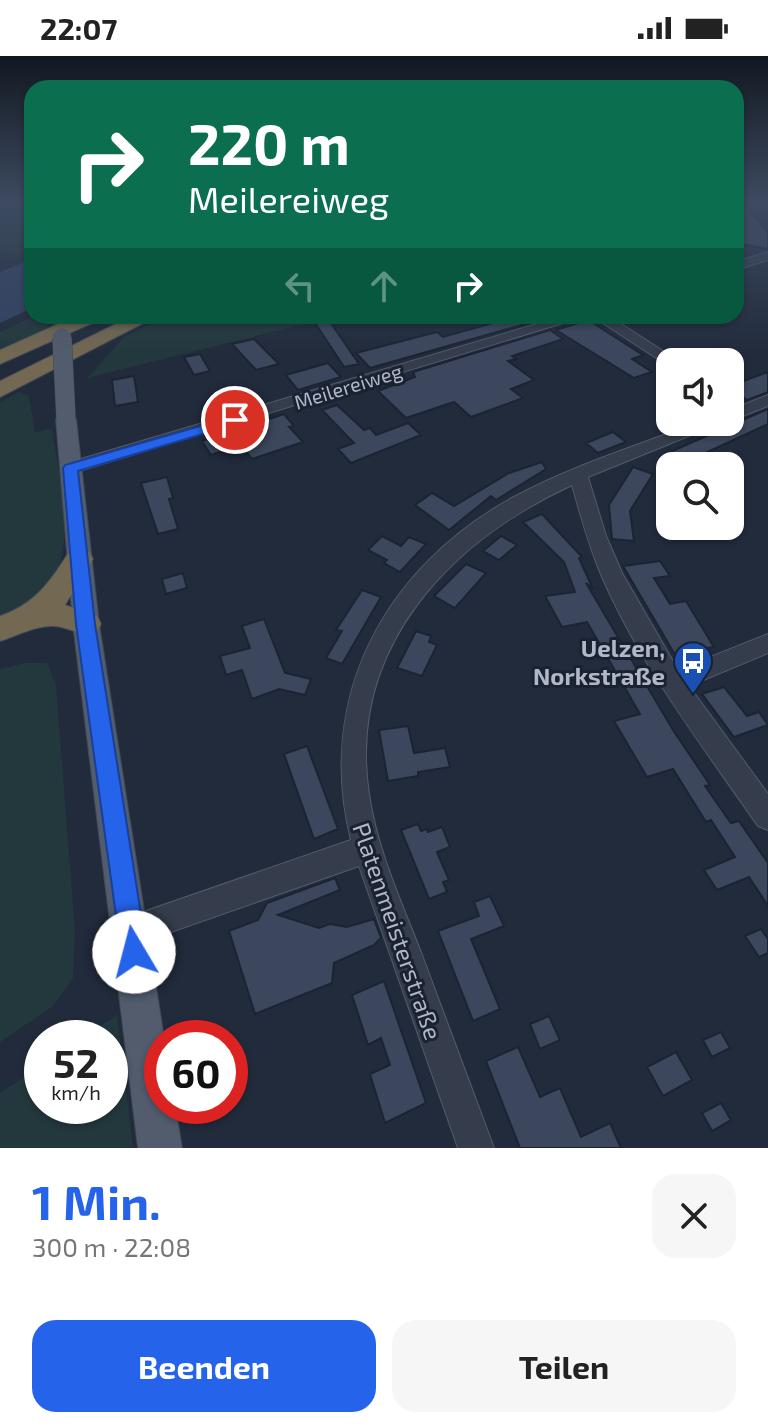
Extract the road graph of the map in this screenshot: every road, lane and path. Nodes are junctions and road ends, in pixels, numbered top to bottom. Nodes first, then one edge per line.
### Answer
1 (768, 256) edge
2 (744, 264) edge
3 (70, 324) edge
4 (72, 324) edge
5 (131, 324) edge
6 (552, 324) edge
7 (612, 324) edge
8 (656, 352) edge
9 (0, 358) edge
10 (0, 390) edge
11 (768, 400) edge
12 (744, 410) edge
13 (680, 436) edge
14 (70, 468) junction
15 (579, 477) junction
16 (79, 559) junction
17 (86, 624) junction
18 (12, 625) edge
19 (768, 643) edge
20 (0, 644) edge
21 (674, 682) junction
22 (768, 817) edge
23 (367, 849) junction
24 (131, 931) junction
25 (160, 1148) edge
26 (476, 1148) edge

1 - 2 street
3 - 9 highway
4 - 14 main road, bridge
5 - 10 highway
6 - 14 street, Meilereiweg
7 - 8 street
11 - 12 street
13 - 15 street, Platenmeisterstraße
14 - 16 main road
15 - 21 street
15 - 23 street, Platenmeisterstraße
16 - 17 main road
16 - 18 highway
17 - 18 highway
17 - 20 highway
17 - 24 main road
19 - 21 street
21 - 22 street
23 - 24 street
23 - 26 street, Platenmeisterstraße
24 - 25 main road

